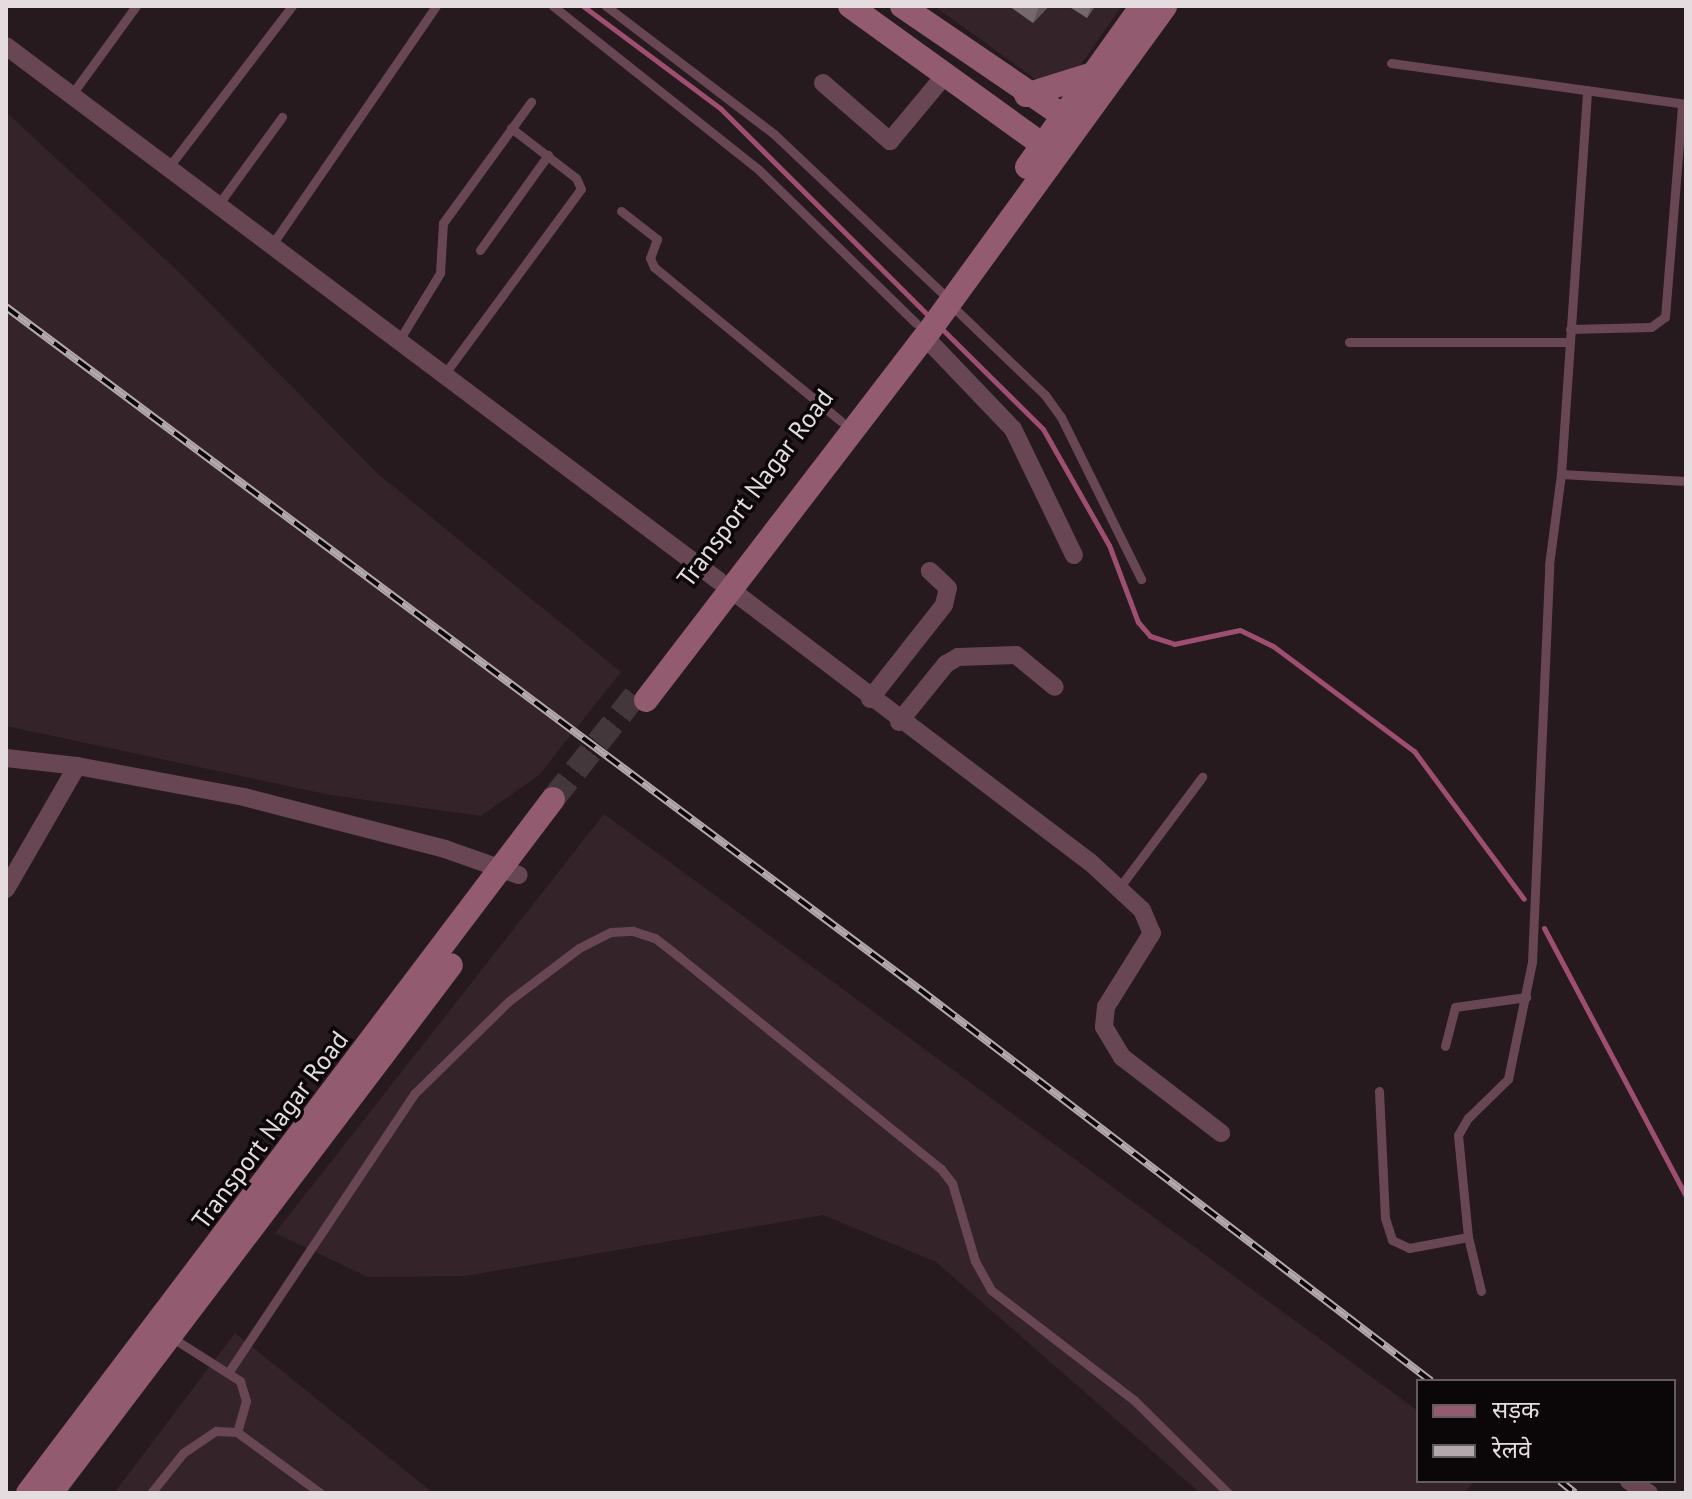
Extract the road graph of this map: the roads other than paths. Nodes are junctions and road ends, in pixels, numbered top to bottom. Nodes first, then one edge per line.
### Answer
1 (136, 6) edge
2 (292, 6) edge
3 (436, 6) edge
4 (553, 6) edge
5 (606, 6) edge
6 (850, 6) edge
7 (902, 6) edge
8 (1142, 6) edge
9 (1165, 6) edge
10 (6, 46) edge
11 (1391, 63) dead end
12 (945, 75) junction
13 (1090, 75) junction
14 (823, 83) dead end
15 (1587, 90) junction
16 (72, 94) junction
17 (1026, 95) junction
18 (531, 102) dead end
19 (1684, 104) edge
20 (282, 117) dead end
21 (1070, 121) junction
22 (1012, 123) junction
23 (511, 128) junction
24 (1049, 150) junction
25 (548, 155) junction
26 (168, 168) junction
27 (1024, 171) junction
28 (218, 205) junction
29 (621, 211) dead end
30 (271, 246) junction
31 (480, 250) dead end
32 (943, 300) junction
33 (922, 328) junction
34 (1570, 329) junction
35 (398, 342) junction
36 (1349, 342) dead end
37 (1569, 342) junction
38 (443, 376) junction
39 (841, 421) junction
40 (1561, 474) junction
41 (1686, 481) edge
42 (1074, 555) dead end
43 (930, 571) dead end
44 (1141, 579) dead end
45 (724, 585) junction
46 (1055, 687) dead end
47 (642, 696) tunnel mouth
48 (870, 699) junction
49 (899, 722) junction
50 (6, 758) edge
51 (77, 766) junction
52 (1202, 777) dead end
53 (560, 801) tunnel mouth
54 (512, 872) junction
55 (1119, 888) junction
56 (6, 889) edge
57 (1526, 997) junction
58 (1445, 1046) dead end
59 (1379, 1091) dead end
60 (1221, 1133) dead end
61 (1468, 1237) junction
62 (1481, 1291) dead end
63 (171, 1337) junction
64 (230, 1370) junction
65 (237, 1432) junction
66 (28, 1493) edge
67 (51, 1493) edge
68 (151, 1493) edge
69 (320, 1493) edge
70 (1228, 1493) edge

1 - 16 lane
2 - 26 lane
3 - 30 lane
4 - 33 lane
5 - 32 lane
6 - 12 main road
7 - 17 main road
8 - 13 main road
9 - 21 main road
10 - 16 street
11 - 15 lane
12 - 14 street
12 - 22 main road
13 - 17 main road
13 - 21 main road
15 - 19 lane
15 - 34 lane
16 - 26 street
17 - 21 main road
18 - 23 lane
19 - 34 lane
20 - 28 lane
21 - 24 main road
22 - 24 main road
22 - 27 main road
23 - 25 lane
23 - 35 lane
24 - 27 main road
24 - 32 main road
25 - 31 lane
25 - 38 lane
26 - 28 street
27 - 32 main road
28 - 30 street
29 - 39 lane
30 - 35 street
32 - 33 main road
32 - 44 lane
33 - 39 main road, Transport Nagar Road
33 - 42 street
33 - 45 main road
34 - 37 lane
35 - 38 street
36 - 37 lane
37 - 40 lane
38 - 45 street
39 - 45 main road, Transport Nagar Road
40 - 41 lane
40 - 57 lane
43 - 48 street
45 - 47 main road, Transport Nagar Road
45 - 48 street
46 - 49 street
48 - 49 street
49 - 55 street
50 - 51 street
51 - 54 street
51 - 56 street
52 - 55 lane
53 - 54 main road, Transport Nagar Road
54 - 63 main road, Transport Nagar Road
54 - 66 main road, Transport Nagar Road
55 - 60 street
57 - 58 lane
57 - 61 lane
59 - 61 lane
61 - 62 lane
63 - 64 lane
63 - 67 main road, Transport Nagar Road
64 - 65 lane
64 - 70 lane
65 - 68 lane
65 - 69 lane

